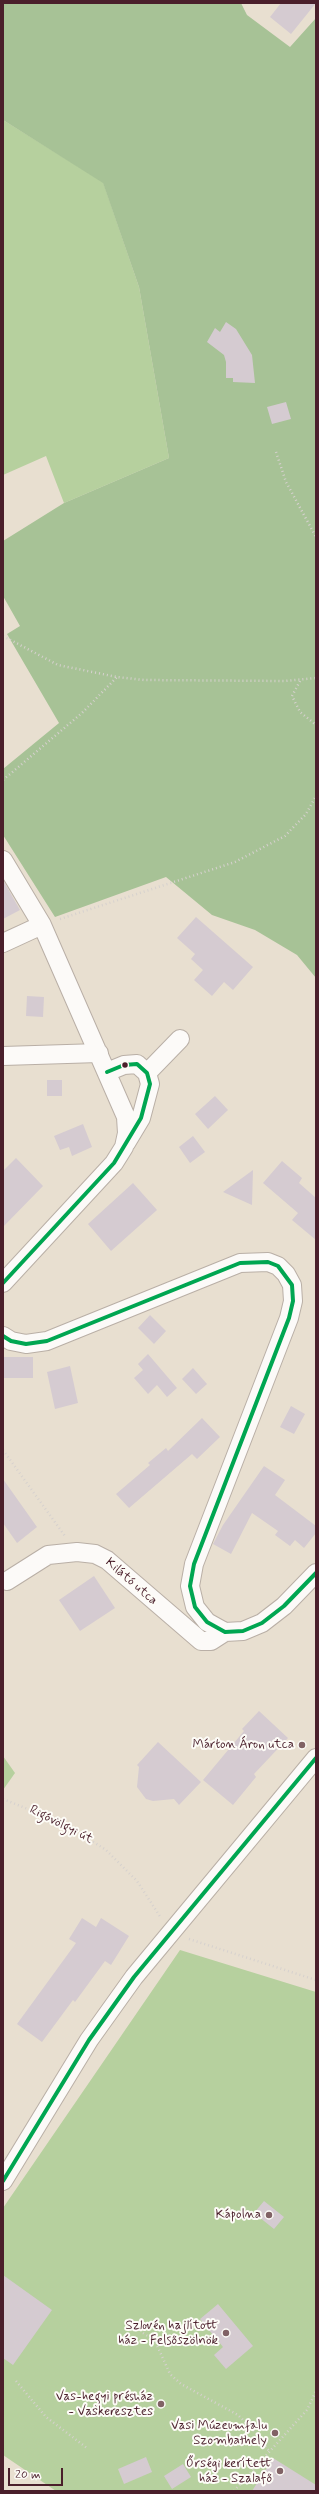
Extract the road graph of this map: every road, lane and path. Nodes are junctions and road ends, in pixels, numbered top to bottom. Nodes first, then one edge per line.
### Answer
1 (276, 452) dead end
2 (316, 537) edge
3 (3, 636) edge
4 (117, 676) junction
5 (316, 678) edge
6 (301, 681) junction
7 (316, 724) edge
8 (3, 780) edge
9 (316, 796) edge
10 (3, 860) edge
11 (42, 925) junction
12 (3, 943) edge
13 (180, 1039) dead end
14 (99, 1053) junction
15 (3, 1056) edge
16 (107, 1072) junction
17 (147, 1073) junction
18 (124, 1147) junction
19 (3, 1283) edge
20 (3, 1336) edge
21 (3, 1450) edge
22 (77, 1552) junction
23 (316, 1573) edge
24 (7, 1581) dead end
25 (225, 1632) junction
26 (316, 1758) edge
27 (3, 1799) edge
28 (172, 1934) junction
29 (316, 1980) edge
30 (5, 2173) edge
31 (142, 2333) dead end
32 (16, 2380) dead end
33 (316, 2391) edge
34 (87, 2448) dead end
35 (269, 2451) junction
36 (234, 2491) edge

1 - 2 path
3 - 4 path
4 - 6 path
4 - 8 path
5 - 6 path
6 - 7 path
9 - 11 path
10 - 11 street
11 - 12 street
11 - 14 street
13 - 17 street
14 - 15 street
14 - 16 street
16 - 17 street
16 - 18 street
17 - 18 street
18 - 19 street
20 - 25 street
21 - 22 path
22 - 24 street, Kilátó utca
22 - 25 street, Kilátó utca
23 - 25 street
26 - 28 street
27 - 28 path, Rigóvölgyi út
28 - 29 path
28 - 30 street
31 - 35 path
32 - 34 path
33 - 35 path
35 - 36 path

